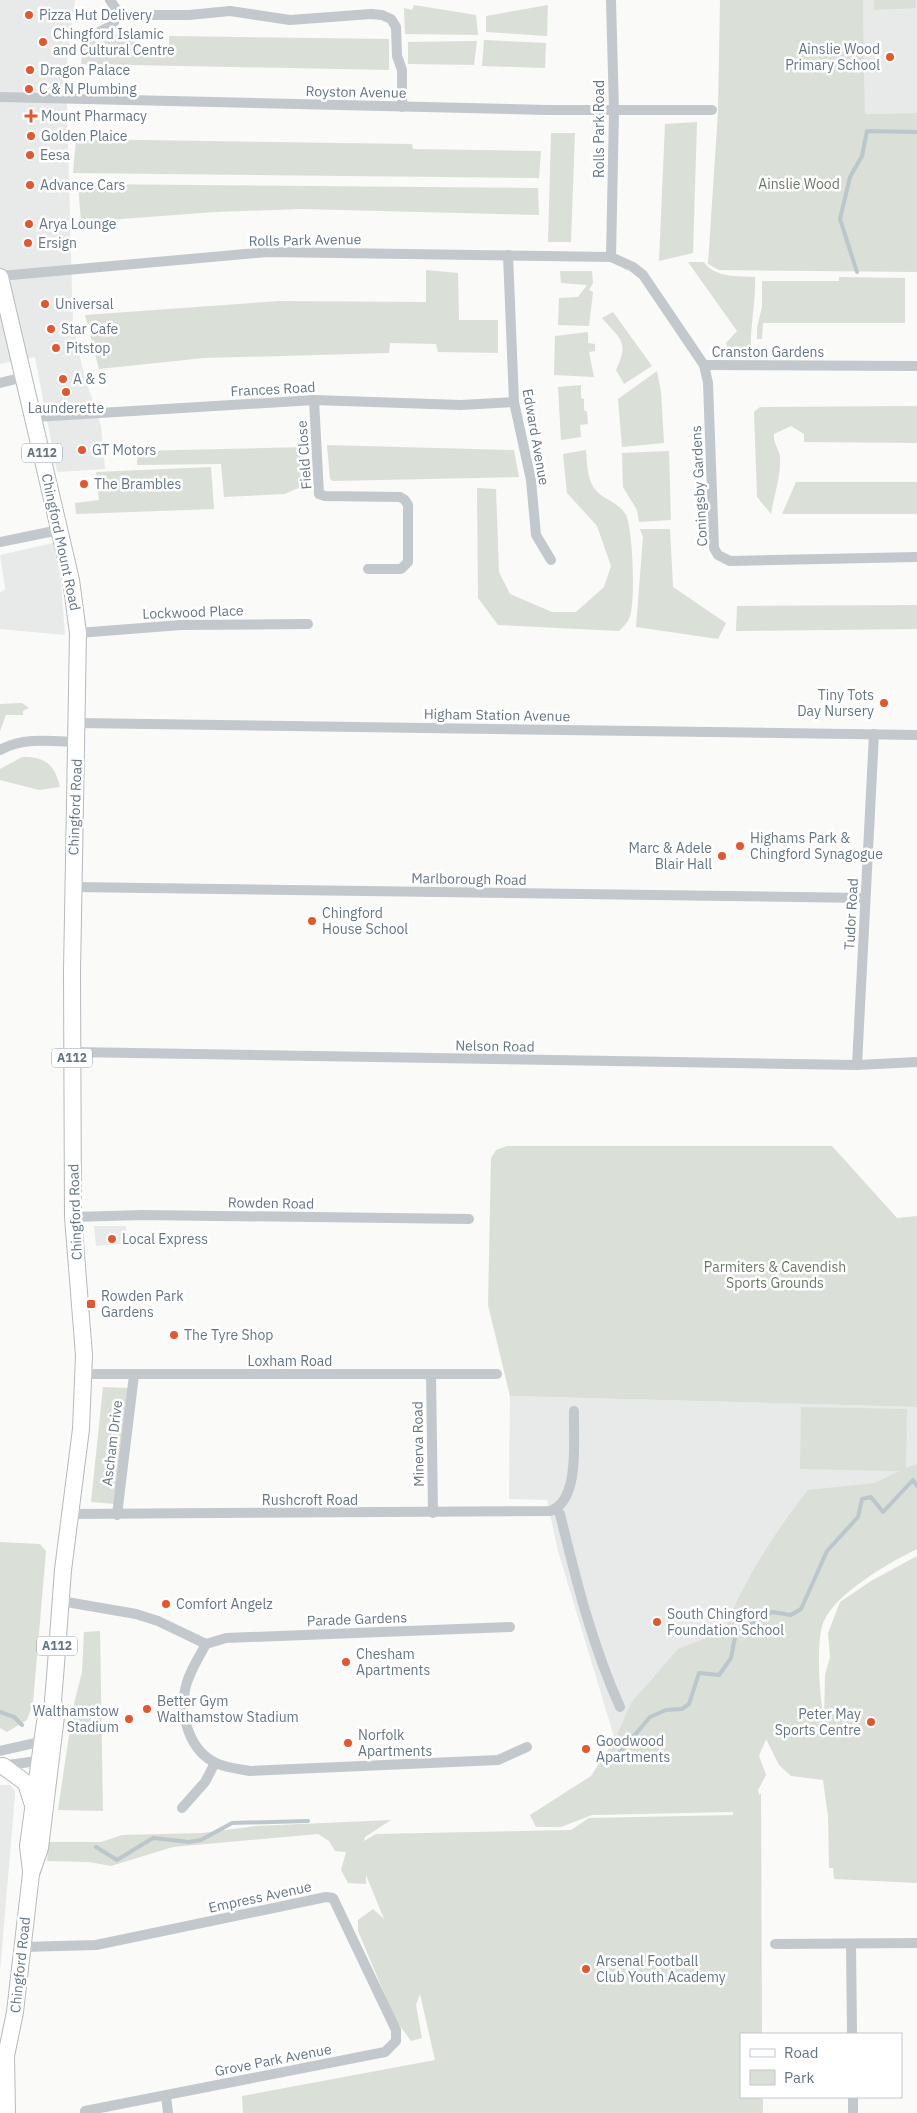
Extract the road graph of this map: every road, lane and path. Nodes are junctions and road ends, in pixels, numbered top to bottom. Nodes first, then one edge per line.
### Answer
1 (110, 0) edge
2 (611, 0) edge
3 (118, 12) junction
4 (135, 15) tunnel mouth
5 (154, 15) tunnel mouth
6 (95, 34) dead end
7 (0, 97) edge
8 (402, 106) junction
9 (712, 110) dead end
10 (614, 111) junction
11 (508, 255) junction
12 (611, 257) junction
13 (0, 277) edge
14 (704, 365) junction
15 (917, 366) edge
16 (24, 378) junction
17 (0, 383) edge
18 (314, 400) junction
19 (514, 402) junction
20 (34, 417) junction
21 (59, 530) junction
22 (0, 542) edge
23 (917, 557) edge
24 (551, 560) dead end
25 (368, 569) dead end
26 (308, 624) dead end
27 (78, 633) junction
28 (77, 723) junction
29 (874, 734) junction
30 (917, 735) edge
31 (77, 742) junction
32 (0, 750) edge
33 (73, 887) junction
34 (865, 898) junction
35 (72, 1052) junction
36 (917, 1062) edge
37 (857, 1065) junction
38 (73, 1217) junction
39 (469, 1219) dead end
40 (84, 1374) junction
41 (431, 1374) junction
42 (497, 1374) dead end
43 (134, 1375) junction
44 (574, 1411) dead end
45 (553, 1510) junction
46 (433, 1513) junction
47 (70, 1514) junction
48 (117, 1515) junction
49 (61, 1602) junction
50 (510, 1627) dead end
51 (206, 1644) junction
52 (620, 1707) dead end
53 (48, 1740) junction
54 (527, 1748) dead end
55 (45, 1760) junction
56 (1, 1761) edge
57 (215, 1762) junction
58 (33, 1804) junction
59 (182, 1808) dead end
60 (31, 1874) junction
61 (917, 1943) edge
62 (775, 1944) dead end
63 (851, 1944) junction
64 (22, 1946) junction
65 (852, 2033) edge
66 (385, 2052) joint
67 (3, 2061) edge
68 (166, 2096) junction
69 (853, 2098) edge
70 (85, 2111) dead end
71 (7, 2113) edge
72 (168, 2113) edge
73 (853, 2113) edge

1 - 3 street
2 - 10 street, Rolls Park Road
3 - 4 street
3 - 6 street
5 - 8 street
7 - 8 street, Royston Avenue
8 - 10 street, Royston Avenue
9 - 10 street, Royston Avenue
10 - 12 street, Rolls Park Road
11 - 12 street, Rolls Park Avenue
11 - 13 street, Rolls Park Avenue
11 - 19 street, Edward Avenue
12 - 14 street, Cranston Gardens
13 - 16 main road, Chingford Mount Road / A112
14 - 15 street, Cranston Gardens
14 - 23 street, Coningsby Gardens
16 - 17 street
16 - 20 main road, Chingford Mount Road / A112
18 - 19 street, Frances Road
18 - 20 street, Frances Road
18 - 25 street, Field Close
19 - 24 street, Edward Avenue
20 - 21 main road, Chingford Mount Road / A112
21 - 22 street
21 - 27 main road, Chingford Mount Road / A112
26 - 27 street, Lockwood Place
27 - 28 main road, Chingford Mount Road / A112
28 - 29 street, Higham Station Avenue
28 - 31 main road, Chingford Road / A112
29 - 30 street, Higham Station Avenue
29 - 34 street, Tudor Road
31 - 32 street
31 - 33 main road, Chingford Road / A112
33 - 34 street, Marlborough Road
33 - 35 main road, Chingford Road / A112
34 - 37 street, Tudor Road
35 - 37 street, Nelson Road
35 - 38 main road, Chingford Road / A112
36 - 37 street, Nelson Road
38 - 39 street, Rowden Road
38 - 40 main road, Chingford Road / A112
40 - 43 street, Loxham Road
40 - 47 main road, Chingford Road / A112
41 - 42 street, Loxham Road
41 - 43 street, Loxham Road
41 - 46 street, Minerva Road
43 - 48 street, Ascham Drive
44 - 45 street
45 - 46 street, Rushcroft Road
45 - 52 street
46 - 48 street, Rushcroft Road
47 - 48 street, Rushcroft Road
47 - 49 main road, Chingford Road / A112
49 - 51 street
49 - 53 main road, Chingford Road / A112
50 - 51 street, Parade Gardens
51 - 57 street
53 - 55 main road, Chingford Road / A112
53 - 56 street
54 - 57 street
55 - 56 street
55 - 58 main road, Chingford Road / A112
55 - 60 main road, Chingford Road / A112
56 - 58 main road
57 - 59 street
58 - 60 main road, Chingford Road / A112
60 - 64 main road, Chingford Road / A112
61 - 63 street
62 - 63 street
63 - 65 street
64 - 66 street, Empress Avenue
64 - 67 main road, Chingford Road / A112
66 - 68 street, Grove Park Avenue
67 - 71 main road, Chingford Road / A112
68 - 70 street, Grove Park Avenue
68 - 72 street
69 - 73 street

